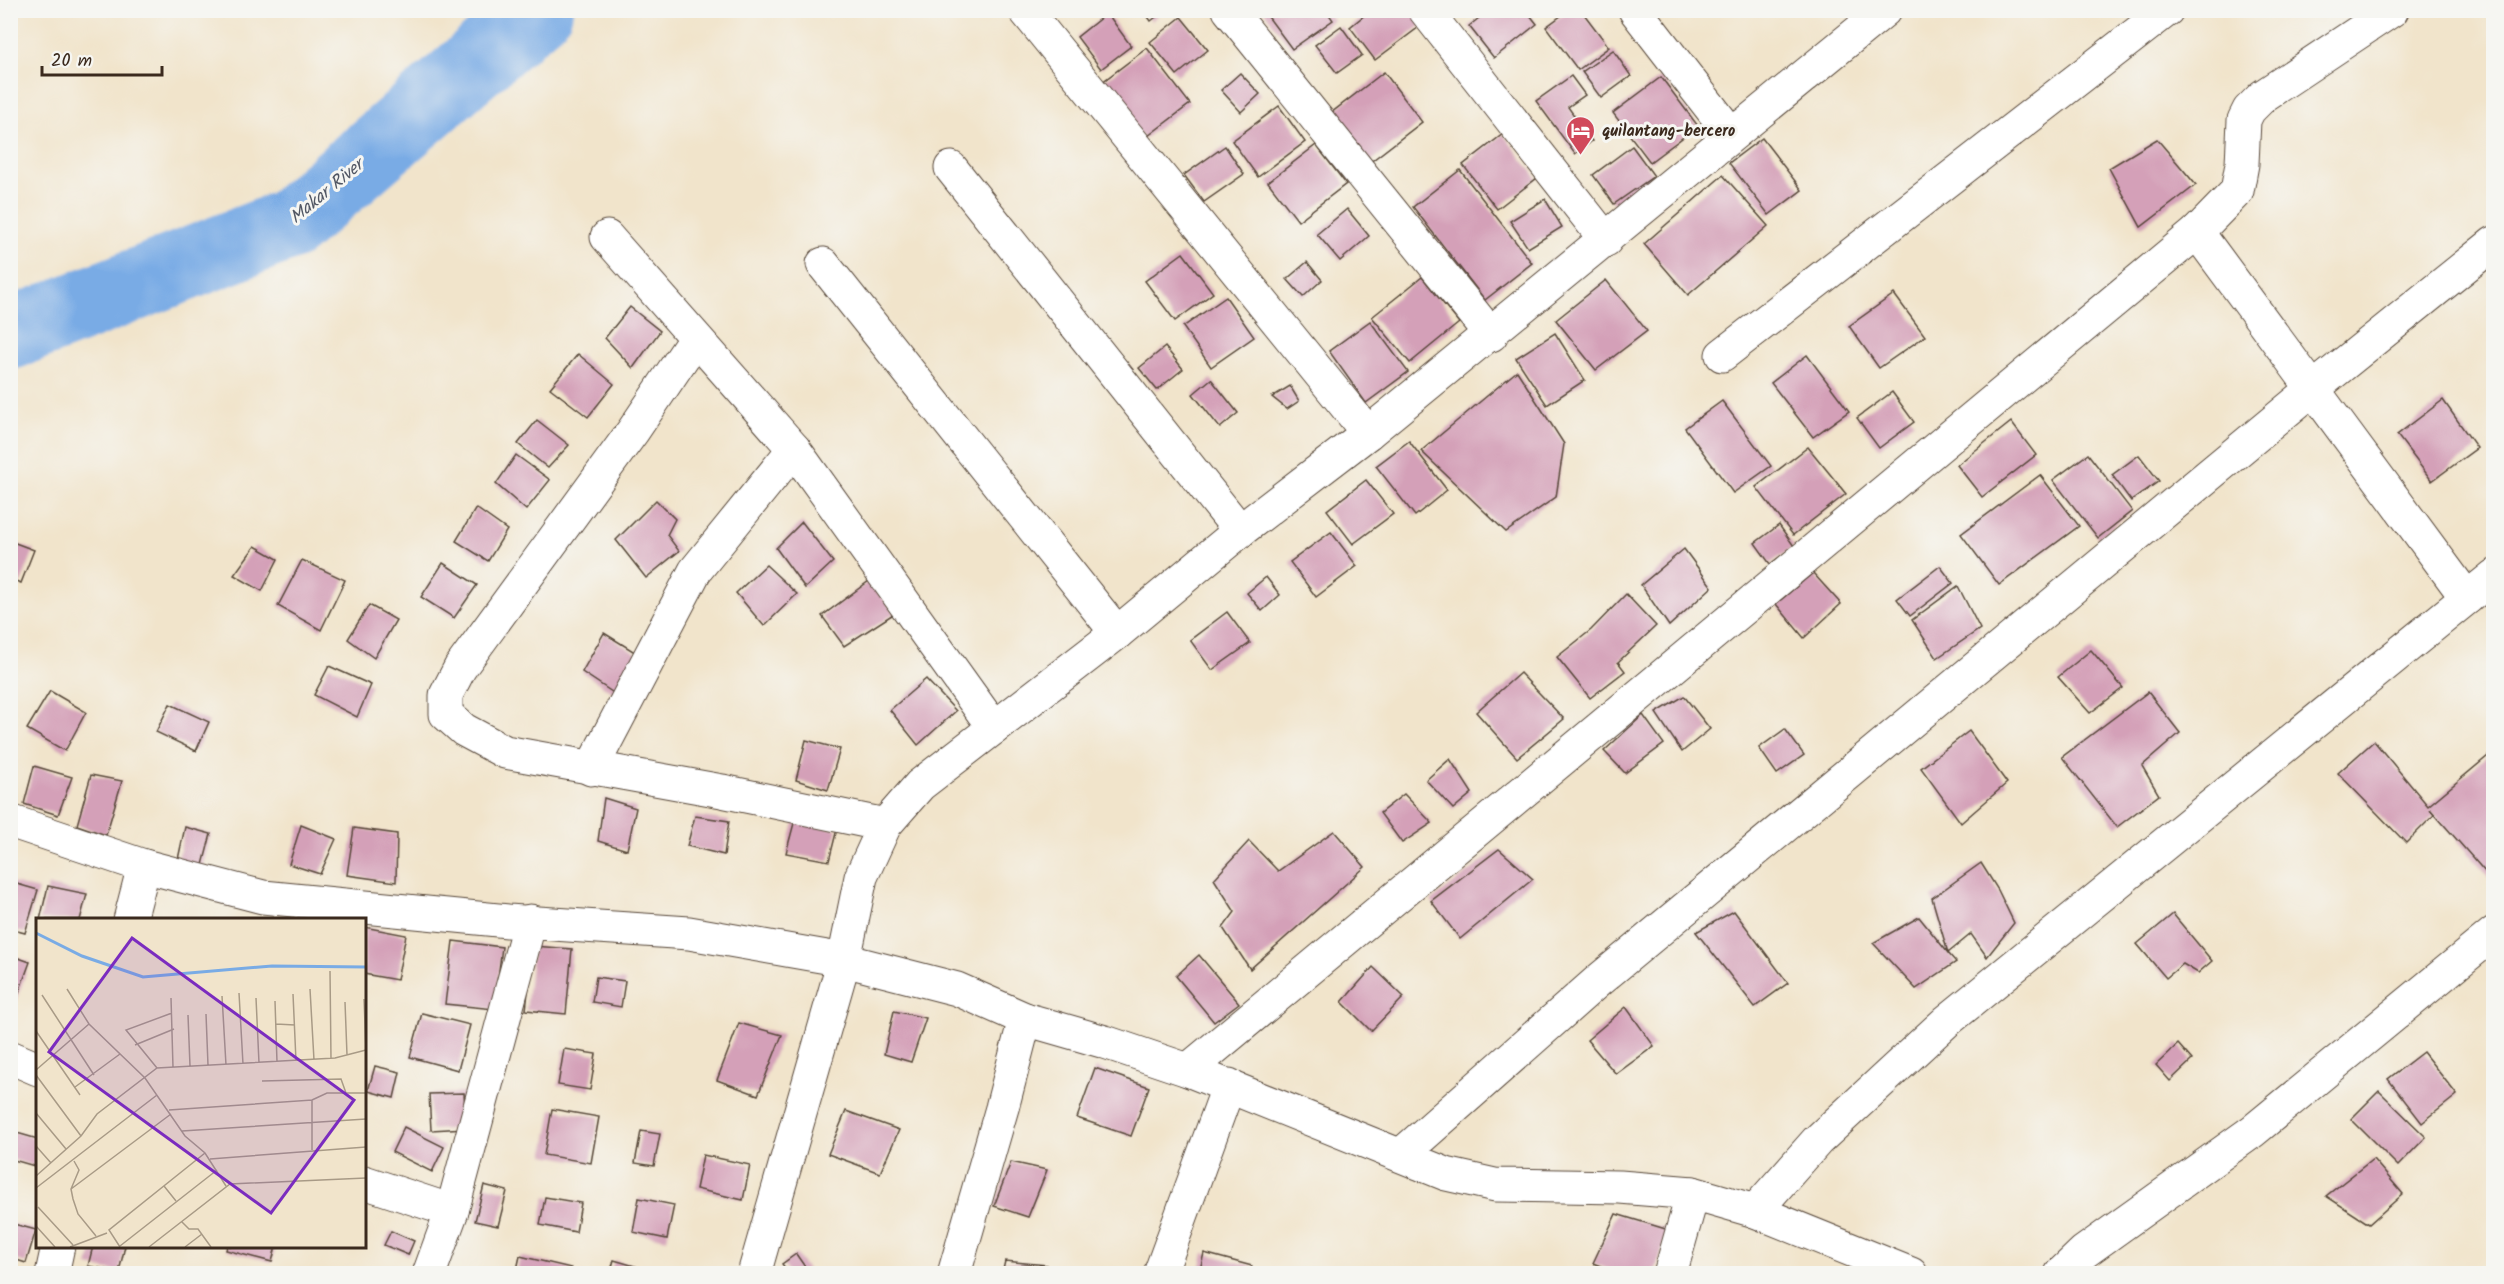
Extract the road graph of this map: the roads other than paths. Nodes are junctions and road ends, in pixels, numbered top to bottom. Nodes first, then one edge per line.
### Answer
1 (1025, 10) edge
2 (1228, 10) edge
3 (1425, 10) edge
4 (1635, 10) edge
5 (2167, 10) edge
6 (2392, 10) edge
7 (1870, 15) edge
8 (1731, 134) junction
9 (951, 168) dead end
10 (2197, 232) junction
11 (607, 237) dead end
12 (1606, 240) junction
13 (2493, 243) edge
14 (823, 264) dead end
15 (1491, 334) junction
16 (695, 339) junction
17 (1722, 355) dead end
18 (2314, 388) junction
19 (1368, 433) junction
20 (794, 448) junction
21 (1240, 531) junction
22 (2493, 576) edge
23 (2468, 598) junction
24 (1117, 633) junction
25 (994, 728) junction
26 (591, 769) junction
27 (10, 821) edge
28 (885, 825) junction
29 (144, 866) junction
30 (131, 918) edge
31 (530, 921) junction
32 (2493, 933) edge
33 (844, 960) junction
34 (1025, 1019) junction
35 (10, 1058) edge
36 (36, 1068) edge
37 (1188, 1070) junction
38 (1229, 1085) junction
39 (1401, 1155) junction
40 (366, 1183) edge
41 (1693, 1193) junction
42 (452, 1211) junction
43 (1755, 1211) junction
44 (58, 1248) edge
45 (1868, 1265) edge
46 (52, 1274) edge
47 (429, 1274) edge
48 (754, 1274) edge
49 (954, 1274) edge
50 (1160, 1274) edge
51 (1670, 1274) edge
52 (1911, 1274) edge
53 (2061, 1274) edge

1 - 19 street
2 - 15 street
3 - 12 street
4 - 8 street
5 - 17 street
6 - 10 street
7 - 8 street
8 - 12 street
9 - 21 street
10 - 18 street
10 - 37 street
11 - 16 street
12 - 15 street
13 - 18 street
14 - 24 street
15 - 19 street
16 - 20 street
16 - 26 street
18 - 23 street
18 - 39 street
19 - 21 street
20 - 25 street
20 - 26 street
21 - 24 street
22 - 23 street
23 - 43 street
24 - 25 street
25 - 28 street
26 - 28 street
27 - 29 street
28 - 33 street
29 - 30 street
29 - 31 street
31 - 33 street
31 - 42 street
32 - 53 street
33 - 34 street
33 - 48 street
34 - 37 street
34 - 49 street
35 - 36 street
37 - 38 street
38 - 39 street
38 - 50 street
39 - 41 street
40 - 42 street
41 - 43 street
41 - 51 street
42 - 47 street
43 - 45 street
44 - 46 street
45 - 52 street

